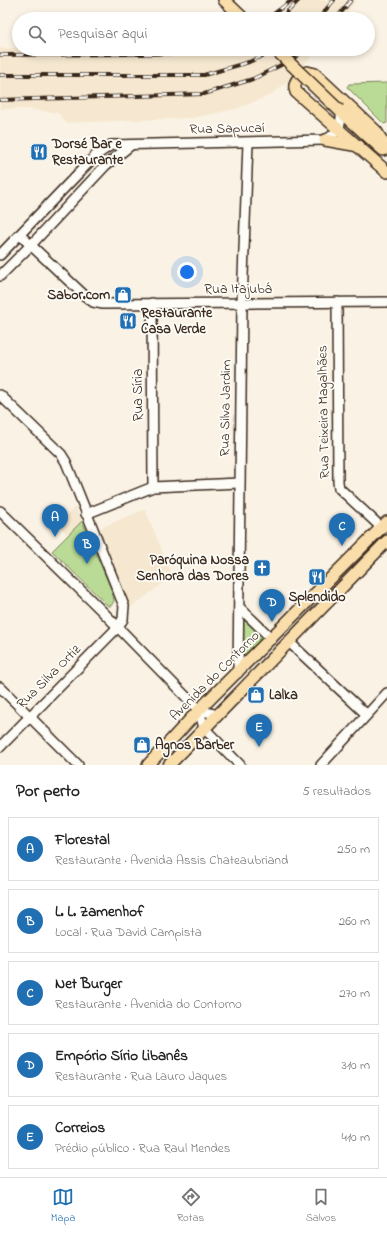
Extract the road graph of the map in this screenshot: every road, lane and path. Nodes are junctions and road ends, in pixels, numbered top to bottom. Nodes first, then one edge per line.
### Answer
1 (224, 0) edge
2 (237, 12) edge
3 (282, 56) edge
4 (340, 112) junction
5 (339, 129) junction
6 (325, 140) junction
7 (248, 143) junction
8 (131, 145) junction
9 (359, 146) junction
10 (387, 149) edge
11 (387, 153) edge
12 (387, 172) edge
13 (20, 234) junction
14 (31, 245) junction
15 (0, 255) edge
16 (0, 276) edge
17 (337, 302) junction
18 (387, 302) edge
19 (152, 303) junction
20 (242, 304) junction
21 (0, 395) edge
22 (239, 483) junction
23 (152, 487) junction
24 (86, 514) junction
25 (2, 516) edge
26 (384, 525) edge
27 (387, 541) edge
28 (240, 608) junction
29 (118, 627) junction
30 (272, 639) junction
31 (289, 642) junction
32 (238, 673) junction
33 (0, 687) edge
34 (387, 693) edge
35 (199, 710) junction
36 (366, 714) junction
37 (218, 715) junction
38 (30, 716) junction
39 (204, 728) junction
40 (0, 746) edge
41 (78, 765) edge
42 (148, 765) edge
43 (168, 765) edge
44 (240, 765) edge
45 (321, 765) edge

1 - 2 main road
3 - 4 main road, bridge
4 - 5 street
4 - 11 main road
5 - 6 street
5 - 9 main road
5 - 10 main road
6 - 7 street, Rua Sapucaí
6 - 9 main road
7 - 8 street, Rua Sapucaí
7 - 20 street, Rua Silva Jardim
8 - 13 street, Rua Sapucaí
8 - 14 street
9 - 12 main road
13 - 14 street, Rua Itajubá
13 - 15 street
14 - 16 street
14 - 19 street, Rua Itajubá
17 - 18 street, Rua Itajubá
17 - 20 street, Rua Itajubá
17 - 26 street, Rua Teixeira Magalhães
19 - 20 street, Rua Itajubá
19 - 23 street, Rua Síria
20 - 22 street, Rua Silva Jardim
21 - 24 street
22 - 23 street
22 - 28 street, Rua Silva Jardim
23 - 24 street
24 - 29 street
25 - 29 street
26 - 30 main road, Avenida do Contorno
27 - 31 main road, Avenida do Contorno
28 - 30 street
28 - 32 street, Rua Silva Jardim
29 - 35 street
29 - 38 street, Rua Silva Ortiz
30 - 32 main road, Avenida do Contorno
31 - 36 street
31 - 37 main road, Avenida do Contorno
32 - 35 main road, Avenida do Contorno
33 - 38 street
34 - 36 street
35 - 37 street
35 - 39 street
35 - 42 main road, Avenida do Contorno
36 - 45 street
37 - 39 main road, Avenida do Contorno
38 - 40 street, Rua Silva Ortiz
38 - 41 street
39 - 43 main road, Avenida do Contorno
39 - 44 street

